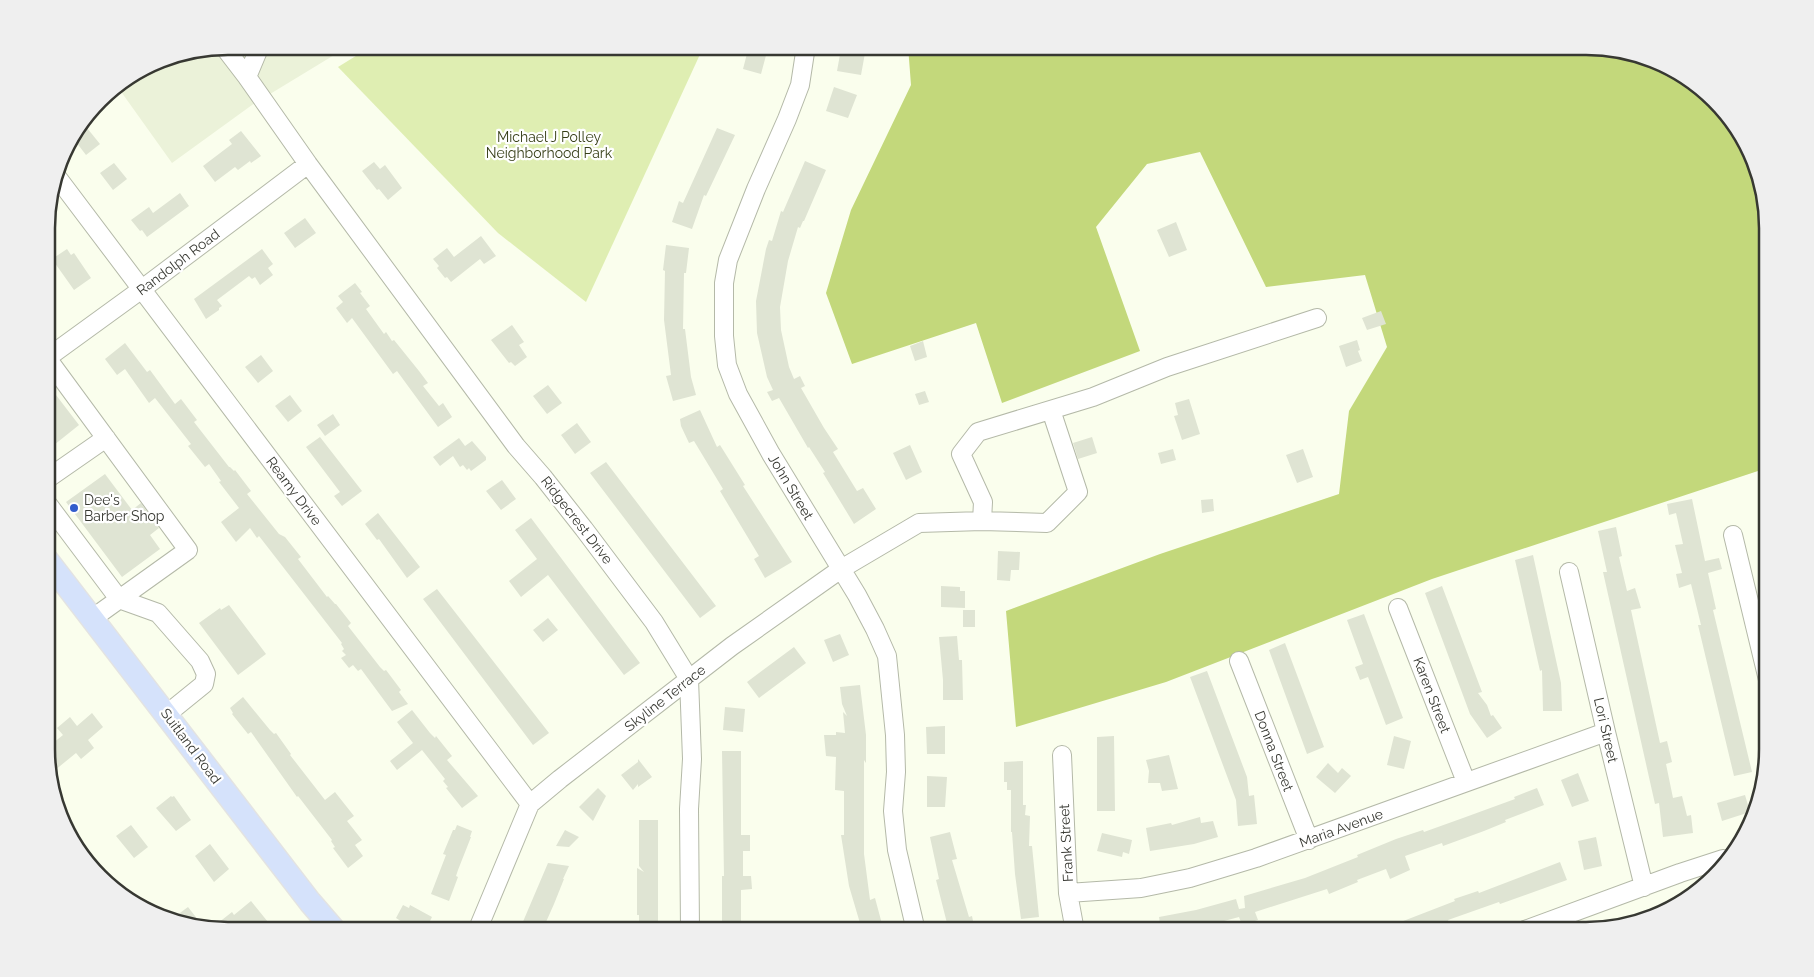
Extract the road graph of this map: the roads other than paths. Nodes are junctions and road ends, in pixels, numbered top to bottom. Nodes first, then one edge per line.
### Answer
1 (230, 55) edge
2 (256, 55) edge
3 (805, 55) edge
4 (247, 77) junction
5 (308, 164) junction
6 (61, 183) edge
7 (142, 289) junction
8 (1317, 318) dead end
9 (55, 352) edge
10 (55, 369) edge
11 (1051, 410) junction
12 (106, 438) junction
13 (55, 473) edge
14 (55, 514) edge
15 (982, 521) junction
16 (1733, 535) dead end
17 (841, 569) junction
18 (55, 570) edge
19 (1570, 572) dead end
20 (119, 599) junction
21 (1398, 608) dead end
22 (93, 618) junction
23 (1759, 643) edge
24 (1239, 661) dead end
25 (689, 679) junction
26 (167, 714) junction
27 (1606, 732) junction
28 (1062, 756) dead end
29 (1466, 782) junction
30 (530, 804) junction
31 (1309, 840) junction
32 (1718, 861) edge
33 (1644, 887) junction
34 (1068, 893) junction
35 (327, 922) edge
36 (481, 922) edge
37 (690, 922) edge
38 (914, 922) edge
39 (1073, 922) edge
40 (1547, 922) edge

1 - 4 street, Ridgecrest Drive
2 - 4 street
3 - 17 street, John Street
4 - 5 street, Ridgecrest Drive
5 - 7 street, Randolph Road
5 - 25 street, Ridgecrest Drive
6 - 7 street, Reamy Drive
7 - 9 street, Randolph Road
7 - 30 street, Reamy Drive
8 - 11 street
10 - 12 street
11 - 15 street
11 - 15 street
12 - 13 street
12 - 20 street
14 - 20 street
15 - 17 street, Skyline Terrace
16 - 23 street
17 - 25 street, Skyline Terrace
17 - 38 street, John Street
18 - 22 main road, Suitland Road
19 - 27 street, Lori Street
20 - 22 street
20 - 26 street
21 - 29 street, Karen Street
22 - 26 main road, Suitland Road
24 - 31 street, Donna Street
25 - 30 street, Skyline Terrace
25 - 37 street, Ridgecrest Drive
26 - 35 main road, Suitland Road
27 - 29 street, Maria Avenue
27 - 33 street, Lori Street
28 - 34 street, Frank Street
29 - 31 street, Maria Avenue
30 - 36 street, Skyline Terrace
31 - 34 street, Maria Avenue
32 - 33 street
33 - 40 street
34 - 39 street, Frank Street

